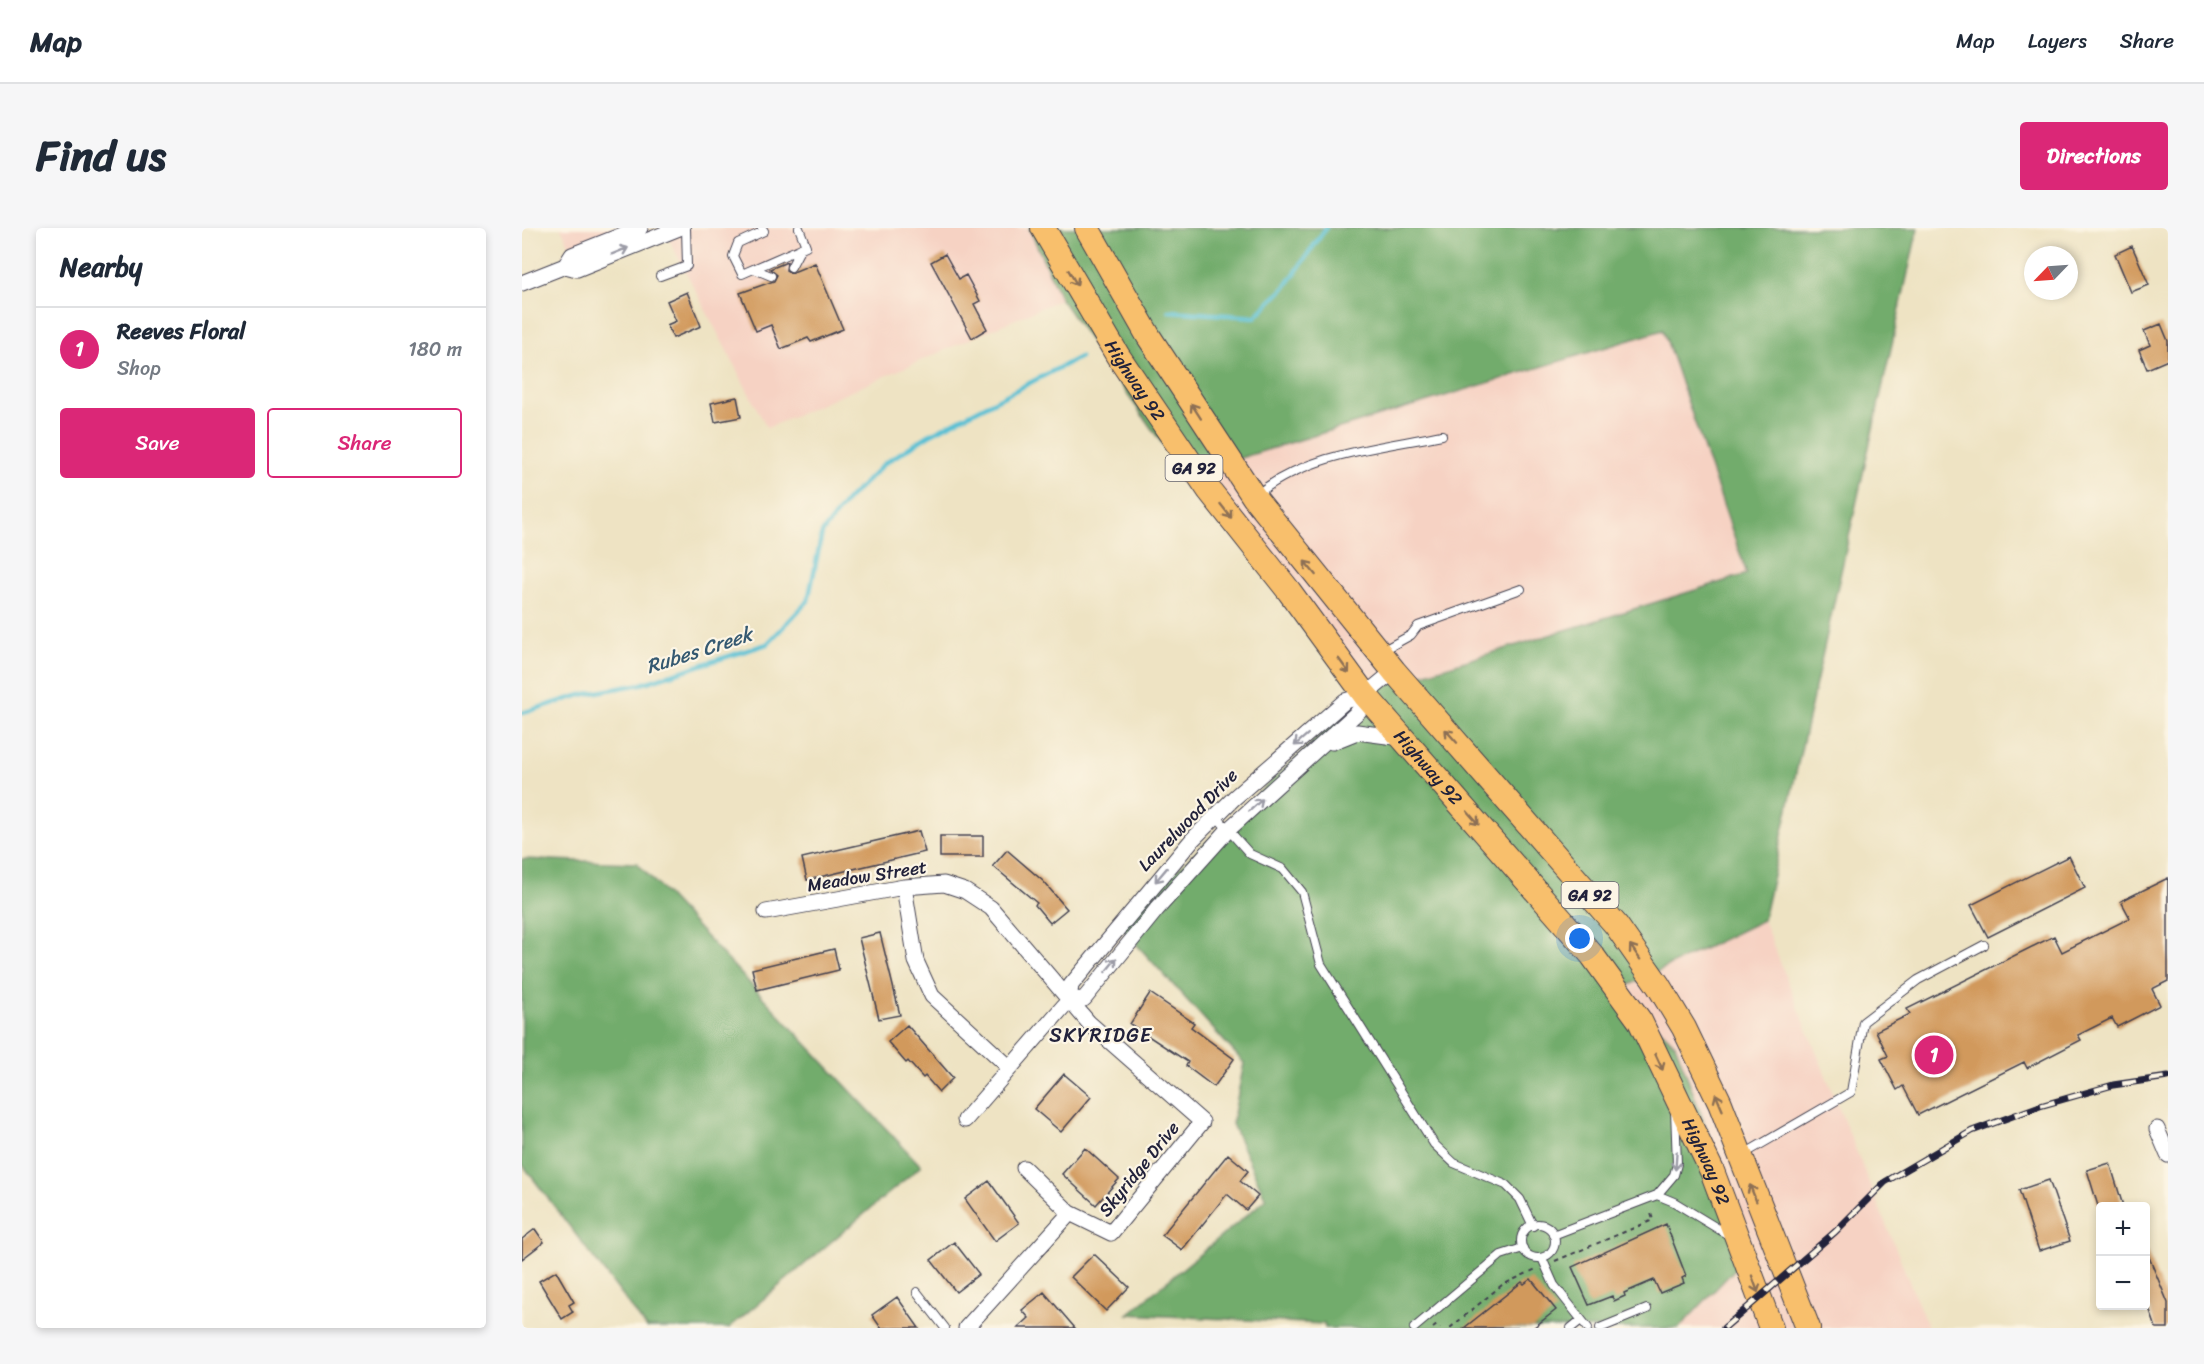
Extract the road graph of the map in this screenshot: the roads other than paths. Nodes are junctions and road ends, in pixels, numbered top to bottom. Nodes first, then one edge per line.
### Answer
1 (640, 228) edge
2 (679, 228) edge
3 (686, 228) edge
4 (799, 228) edge
5 (1043, 228) edge
6 (1087, 228) edge
7 (766, 229) edge
8 (801, 248) junction
9 (565, 266) junction
10 (791, 267) dead end
11 (754, 269) junction
12 (660, 276) dead end
13 (771, 276) dead end
14 (522, 283) edge
15 (1442, 435) dead end
16 (1254, 497) junction
17 (1521, 589) dead end
18 (1378, 652) junction
19 (1394, 671) junction
20 (1365, 695) junction
21 (1403, 738) junction
22 (1324, 746) junction
23 (1216, 816) junction
24 (1228, 830) junction
25 (904, 887) junction
26 (766, 912) dead end
27 (1984, 945) dead end
28 (1069, 1000) junction
29 (1010, 1068) junction
30 (1678, 1104) junction
31 (965, 1120) dead end
32 (2157, 1129) dead end
33 (2168, 1155) edge
34 (1740, 1156) junction
35 (1024, 1168) dead end
36 (1712, 1171) junction
37 (1657, 1196) junction
38 (1070, 1213) junction
39 (1533, 1226) junction
40 (1553, 1235) junction
41 (1740, 1242) junction
42 (1523, 1248) junction
43 (1544, 1261) junction
44 (917, 1292) dead end
45 (1647, 1309) dead end
46 (1581, 1320) junction
47 (945, 1328) edge
48 (966, 1328) edge
49 (1414, 1328) edge
50 (1571, 1328) edge
51 (1588, 1328) edge
52 (1600, 1328) edge
53 (1771, 1328) edge
54 (1808, 1328) edge

1 - 9 street
9 -> 2 street
3 - 12 lane
4 - 8 lane
5 -> 20 main road, Highway 92 / GA 92
16 -> 6 main road, Highway 92 / GA 92
7 - 11 lane
8 - 10 lane
8 - 11 lane
9 - 14 street
11 - 13 lane
15 - 16 lane
18 -> 16 main road, Highway 92 / GA 92
17 - 18 lane
18 - 19 main road, Highway 92 / GA 92
19 - 20 street, Laurelwood Drive
34 -> 19 main road, Highway 92 / GA 92
20 - 21 main road, Highway 92 / GA 92
20 - 22 street, Laurelwood Drive
20 -> 23 street, Laurelwood Drive
21 - 22 street, Laurelwood Drive
21 -> 30 main road, Highway 92 / GA 92
24 -> 22 street, Laurelwood Drive
23 - 24 lane
23 -> 28 street, Laurelwood Drive
28 -> 24 street, Laurelwood Drive
24 - 39 lane
25 - 26 street, Meadow Street
25 - 28 street, Meadow Street
25 - 29 street
27 - 34 lane
28 - 29 street, Laurelwood Drive
28 - 38 street, Skyridge Drive
29 - 31 street, Laurelwood Drive
30 - 36 main road, Highway 92 / GA 92
30 -> 37 lane
32 - 33 street
34 - 36 main road
54 -> 34 main road, Highway 92 / GA 92
35 - 38 street, Skyridge Drive
36 - 41 main road, Highway 92 / GA 92
37 - 40 lane
37 - 41 lane
38 - 48 street, Skyridge Drive
39 - 40 lane
39 - 42 lane
40 - 43 lane
41 -> 53 main road, Highway 92 / GA 92
42 - 43 lane
42 - 49 lane
43 - 46 lane
44 - 47 lane
45 - 52 lane
46 - 50 lane
46 - 51 lane

